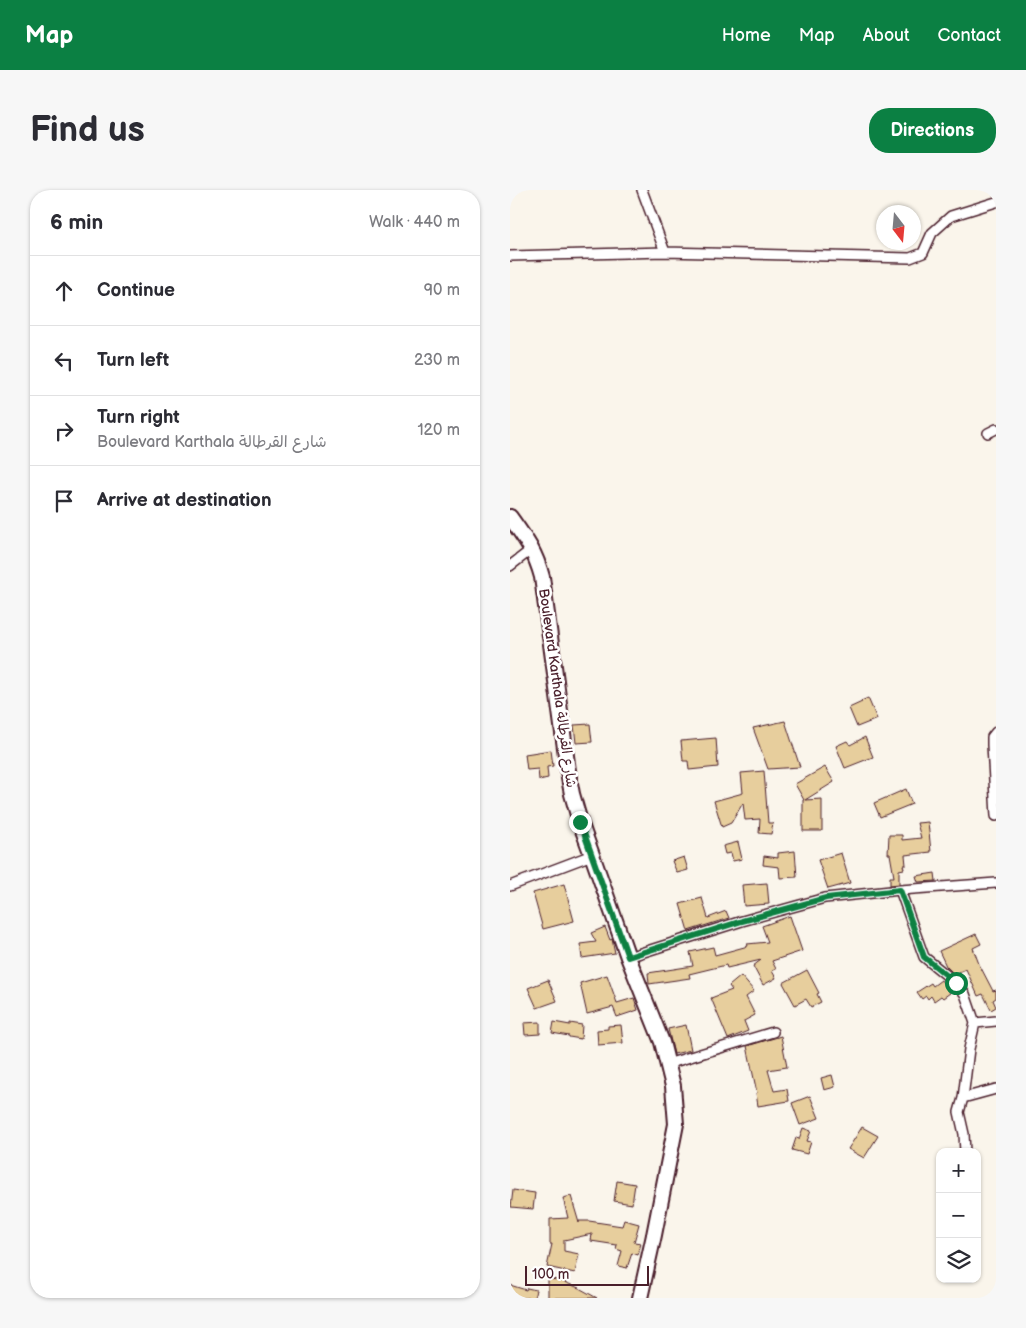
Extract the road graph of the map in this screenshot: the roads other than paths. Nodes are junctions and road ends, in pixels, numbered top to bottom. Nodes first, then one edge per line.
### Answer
1 (642, 190) edge
2 (996, 202) edge
3 (665, 252) junction
4 (510, 256) edge
5 (510, 517) edge
6 (532, 549) junction
7 (510, 566) edge
8 (996, 732) edge
9 (996, 816) edge
10 (592, 855) junction
11 (996, 883) edge
12 (510, 886) edge
13 (900, 890) junction
14 (628, 957) junction
15 (996, 1021) edge
16 (976, 1022) junction
17 (774, 1032) dead end
18 (667, 1064) junction
19 (996, 1089) edge
20 (963, 1098) junction
21 (965, 1148) edge
22 (640, 1298) edge

1 - 3 street
2 - 3 street
3 - 4 street
5 - 6 main road, Boulevard Karthala شارع القرطالة
6 - 7 street
6 - 10 main road, Boulevard Karthala شارع القرطالة
8 - 9 street
10 - 12 street
10 - 14 main road, Boulevard Karthala شارع القرطالة
11 - 13 street
13 - 14 street
13 - 16 street
14 - 18 main road, Boulevard Karthala شارع القرطالة
15 - 16 street
16 - 20 street
17 - 18 street
18 - 22 main road, Boulevard Karthala شارع القرطالة
19 - 20 street
20 - 21 street

